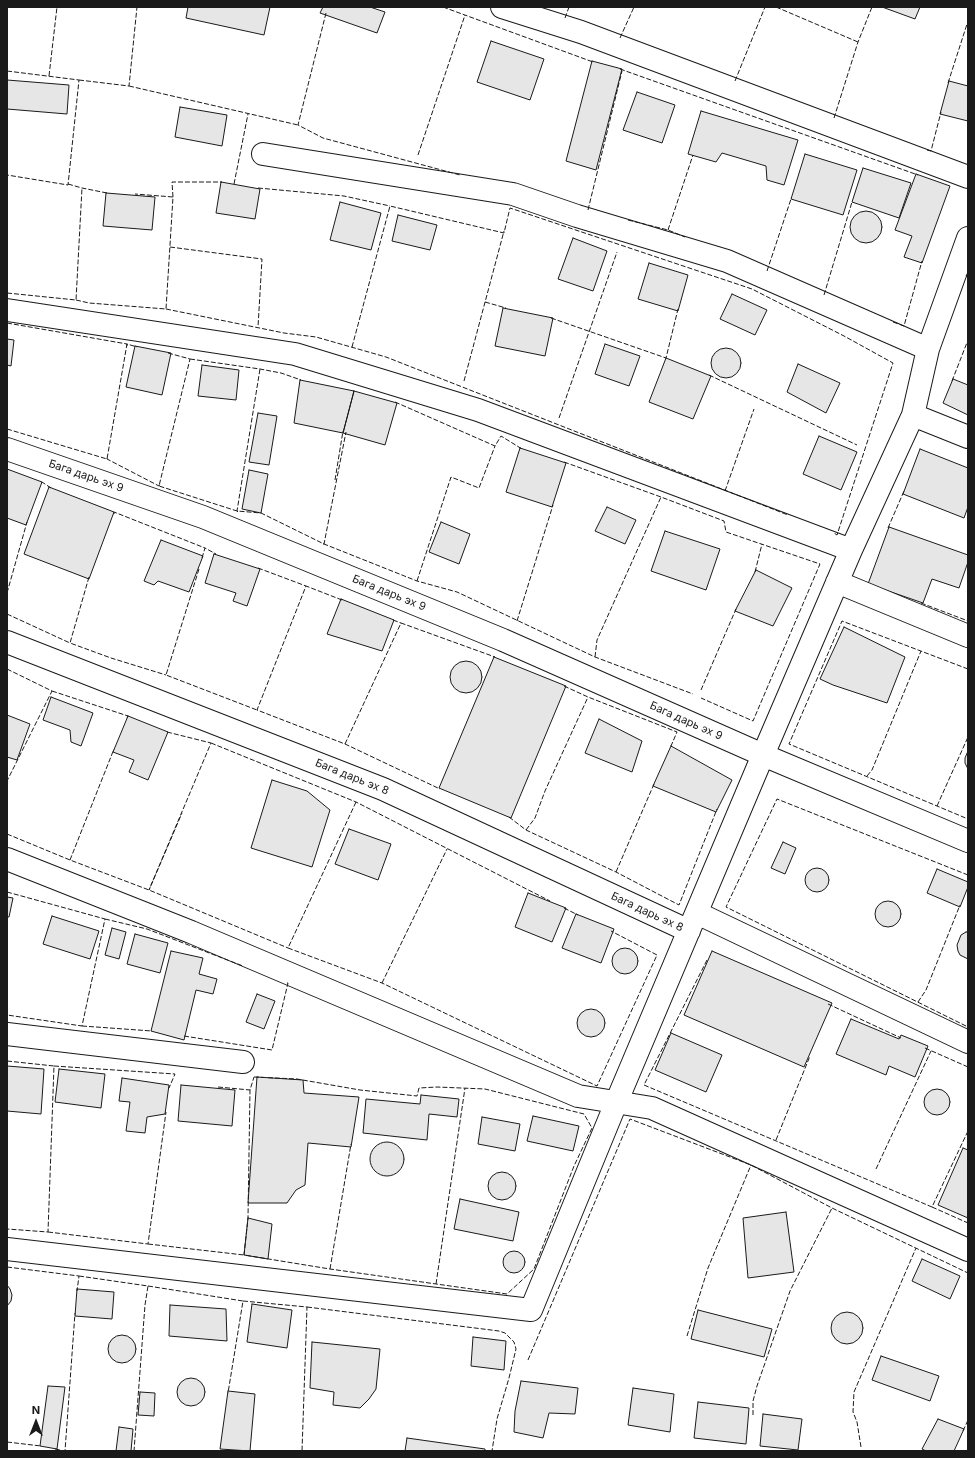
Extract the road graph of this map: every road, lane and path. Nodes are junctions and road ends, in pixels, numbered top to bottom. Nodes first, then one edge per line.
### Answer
1 (502, 7) edge
2 (263, 154) dead end
3 (968, 177) edge
4 (968, 238) edge
5 (7, 310) edge
6 (928, 349) junction
7 (913, 415) junction
8 (968, 437) edge
9 (7, 449) edge
10 (850, 550) junction
11 (837, 582) junction
12 (968, 636) edge
13 (7, 642) edge
14 (763, 755) junction
15 (968, 841) edge
16 (7, 859) edge
17 (693, 922) junction
18 (7, 1034) edge
19 (968, 1042) edge
20 (243, 1062) dead end
21 (616, 1103) junction
22 (7, 1249) edge
23 (968, 1250) edge

1 - 3 street
2 - 6 street
4 - 6 street
5 - 10 street
6 - 7 street
7 - 8 street
7 - 10 street
9 - 14 street, Бага дарь эх 9
10 - 11 street
11 - 12 street
11 - 14 street
13 - 17 street, Бага дарь эх 8
14 - 15 street, Бага дарь эх 9
14 - 17 street
16 - 21 street
17 - 19 street, Бага дарь эх 8
17 - 21 street
18 - 20 street
21 - 22 street
21 - 23 street

